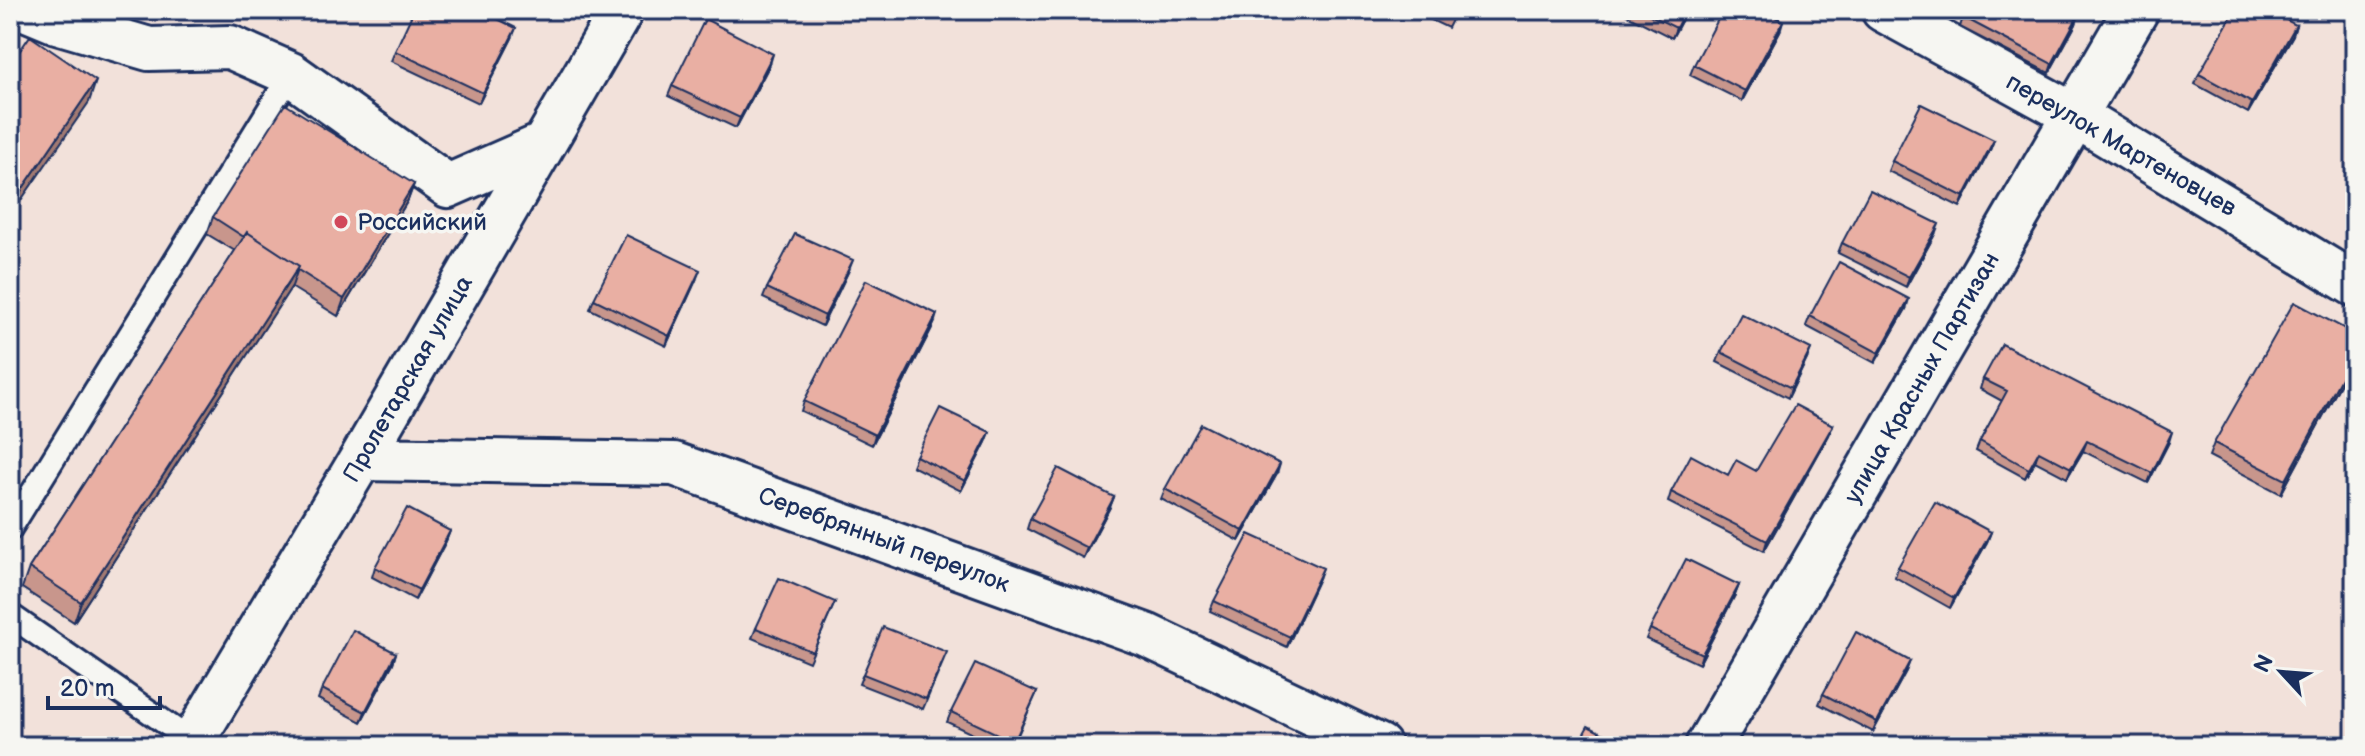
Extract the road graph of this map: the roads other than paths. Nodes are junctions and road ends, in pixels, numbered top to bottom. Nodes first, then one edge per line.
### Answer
1 (28, 10) edge
2 (622, 10) edge
3 (1883, 10) edge
4 (2136, 10) edge
5 (291, 74) junction
6 (2074, 115) junction
7 (544, 144) junction
8 (2355, 285) edge
9 (361, 459) junction
10 (10, 529) edge
11 (10, 615) edge
12 (191, 744) edge
13 (1380, 746) edge
14 (1708, 746) edge

1 - 5 street
2 - 7 street, Пролетарская улица
3 - 6 street, переулок Мартеновцев
4 - 6 street, улица Красных Партизан
5 - 7 street
5 - 10 lane
6 - 8 street, переулок Мартеновцев
6 - 14 street, улица Красных Партизан
7 - 9 street, Пролетарская улица
9 - 12 street, Пролетарская улица
9 - 13 street, Серебрянный переулок
11 - 12 lane

